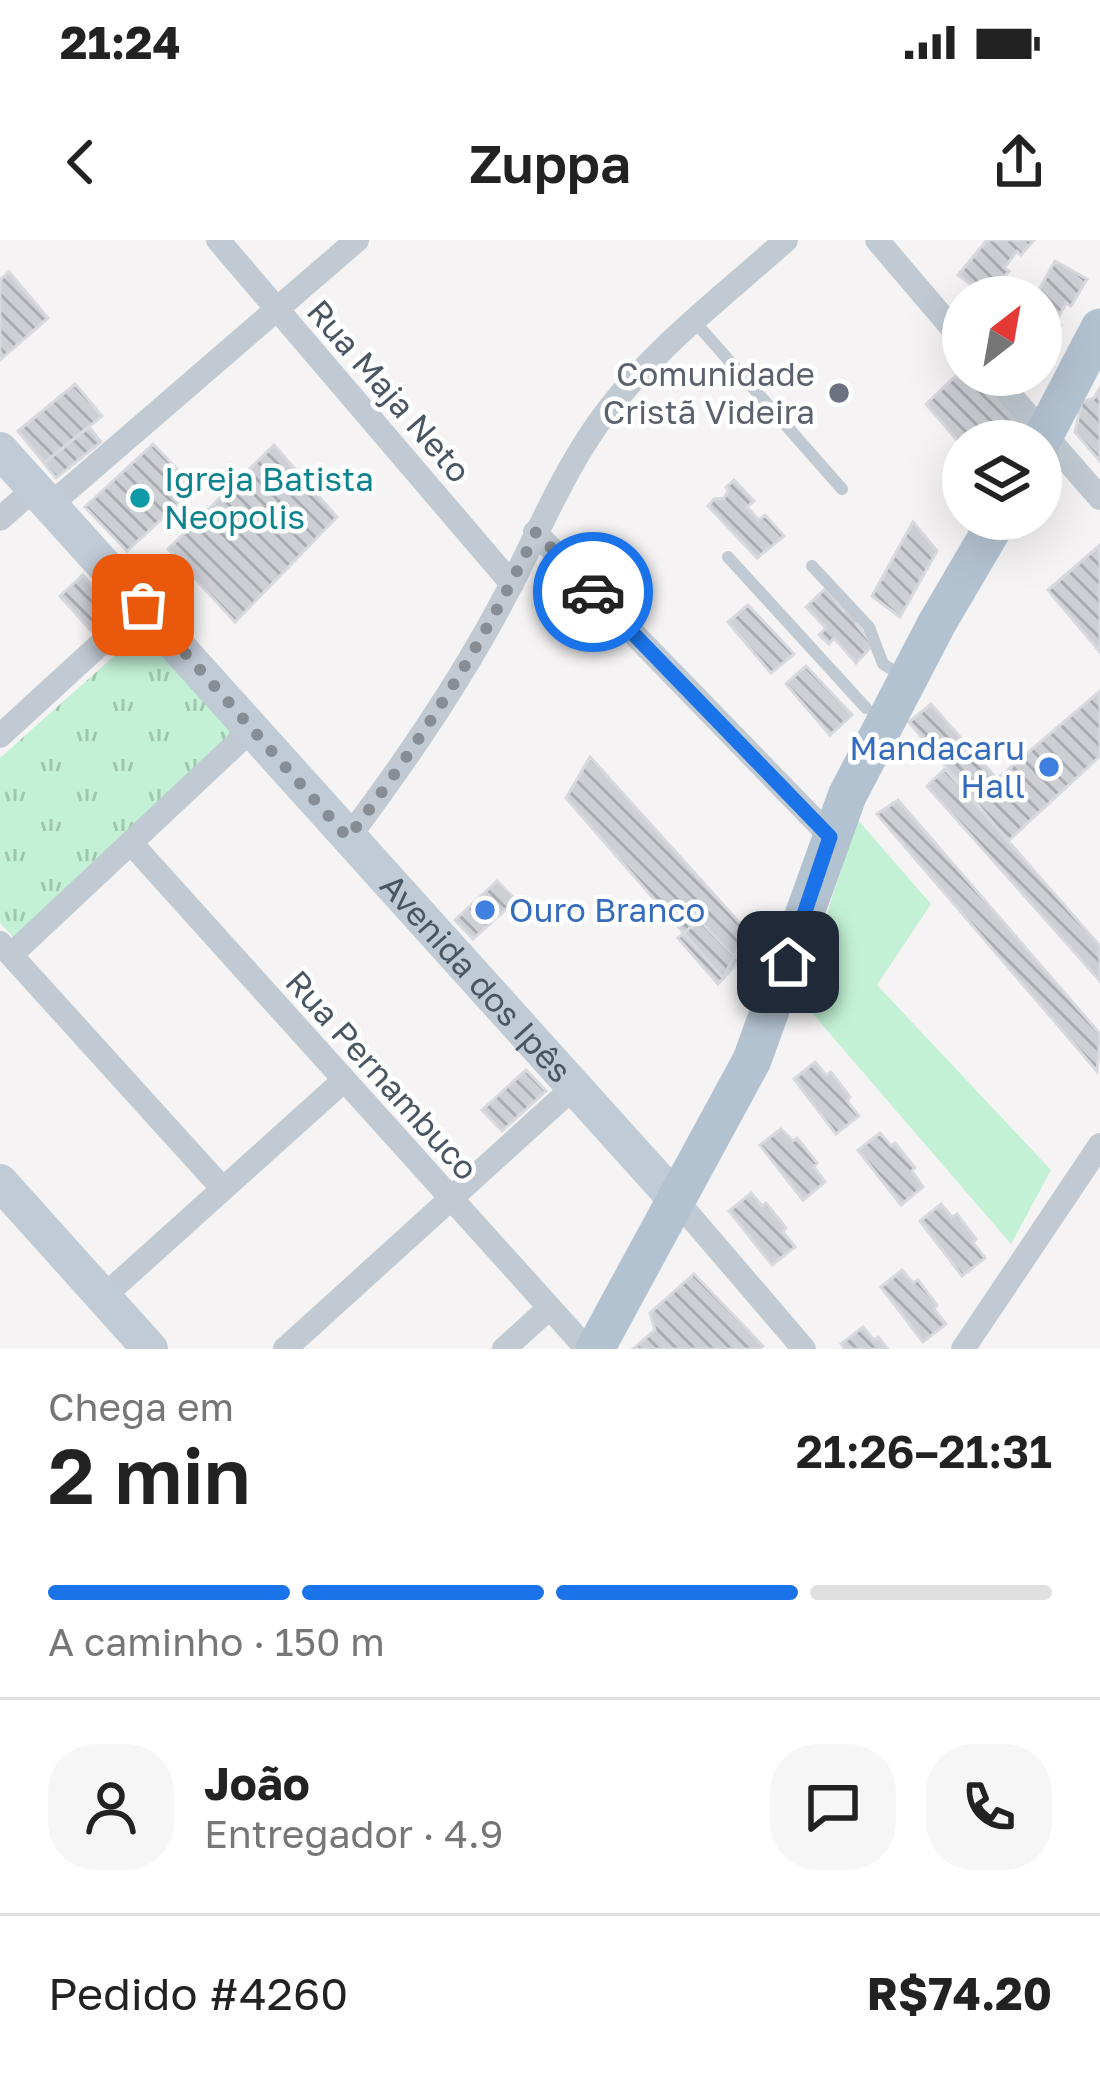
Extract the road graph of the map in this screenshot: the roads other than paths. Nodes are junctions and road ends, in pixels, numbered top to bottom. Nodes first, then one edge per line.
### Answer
1 (218, 240) edge
2 (357, 240) edge
3 (786, 240) edge
4 (877, 240) edge
5 (275, 309) junction
6 (942, 316) edge
7 (695, 322) junction
8 (1100, 328) edge
9 (1010, 396) edge
10 (1029, 420) edge
11 (1052, 420) edge
12 (0, 450) edge
13 (1062, 457) edge
14 (842, 489) dead end
15 (43, 496) junction
16 (1100, 498) edge
17 (0, 518) edge
18 (536, 532) junction
19 (986, 540) edge
20 (728, 557) dead end
21 (812, 566) dead end
22 (512, 584) junction
23 (143, 605) junction
24 (908, 679) junction
25 (874, 717) junction
26 (253, 729) junction
27 (0, 736) edge
28 (830, 837) junction
29 (348, 838) junction
30 (131, 843) junction
31 (6, 949) edge
32 (343, 1082) junction
33 (575, 1086) junction
34 (1100, 1144) edge
35 (0, 1182) edge
36 (223, 1189) junction
37 (449, 1201) junction
38 (678, 1202) junction
39 (103, 1297) junction
40 (548, 1309) junction
41 (796, 1346) edge
42 (149, 1349) edge
43 (285, 1349) edge
44 (504, 1349) edge
45 (591, 1349) edge
46 (963, 1349) edge

1 - 5 street, Rua Maja Neto
2 - 5 street
3 - 7 street
4 - 6 street
5 - 15 street
5 - 22 street, Rua Maja Neto
7 - 14 lane
7 - 18 street
8 - 11 main road
9 - 10 street
12 - 15 street, Avenida dos Ipês
13 - 16 street
15 - 17 street
15 - 23 street, Avenida dos Ipês
18 - 22 street
18 - 28 street
19 - 24 main road
20 - 25 lane
21 - 24 lane
22 - 29 street
23 - 26 street, Avenida dos Ipês
23 - 27 street
24 - 25 main road
25 - 28 main road
26 - 29 street, Avenida dos Ipês
26 - 30 street
28 - 38 main road
29 - 33 street, Avenida dos Ipês
30 - 31 street
30 - 32 street, Rua Pernambuco
31 - 36 street
32 - 36 street
32 - 37 street, Rua Pernambuco
33 - 37 street
33 - 38 street, Avenida dos Ipês
34 - 46 street
35 - 39 street
36 - 39 street
37 - 40 street, Rua Pernambuco
37 - 43 street
38 - 41 street, Avenida dos Ipês
38 - 45 main road
39 - 42 street
40 - 44 street
40 - 45 street, Rua Pernambuco

